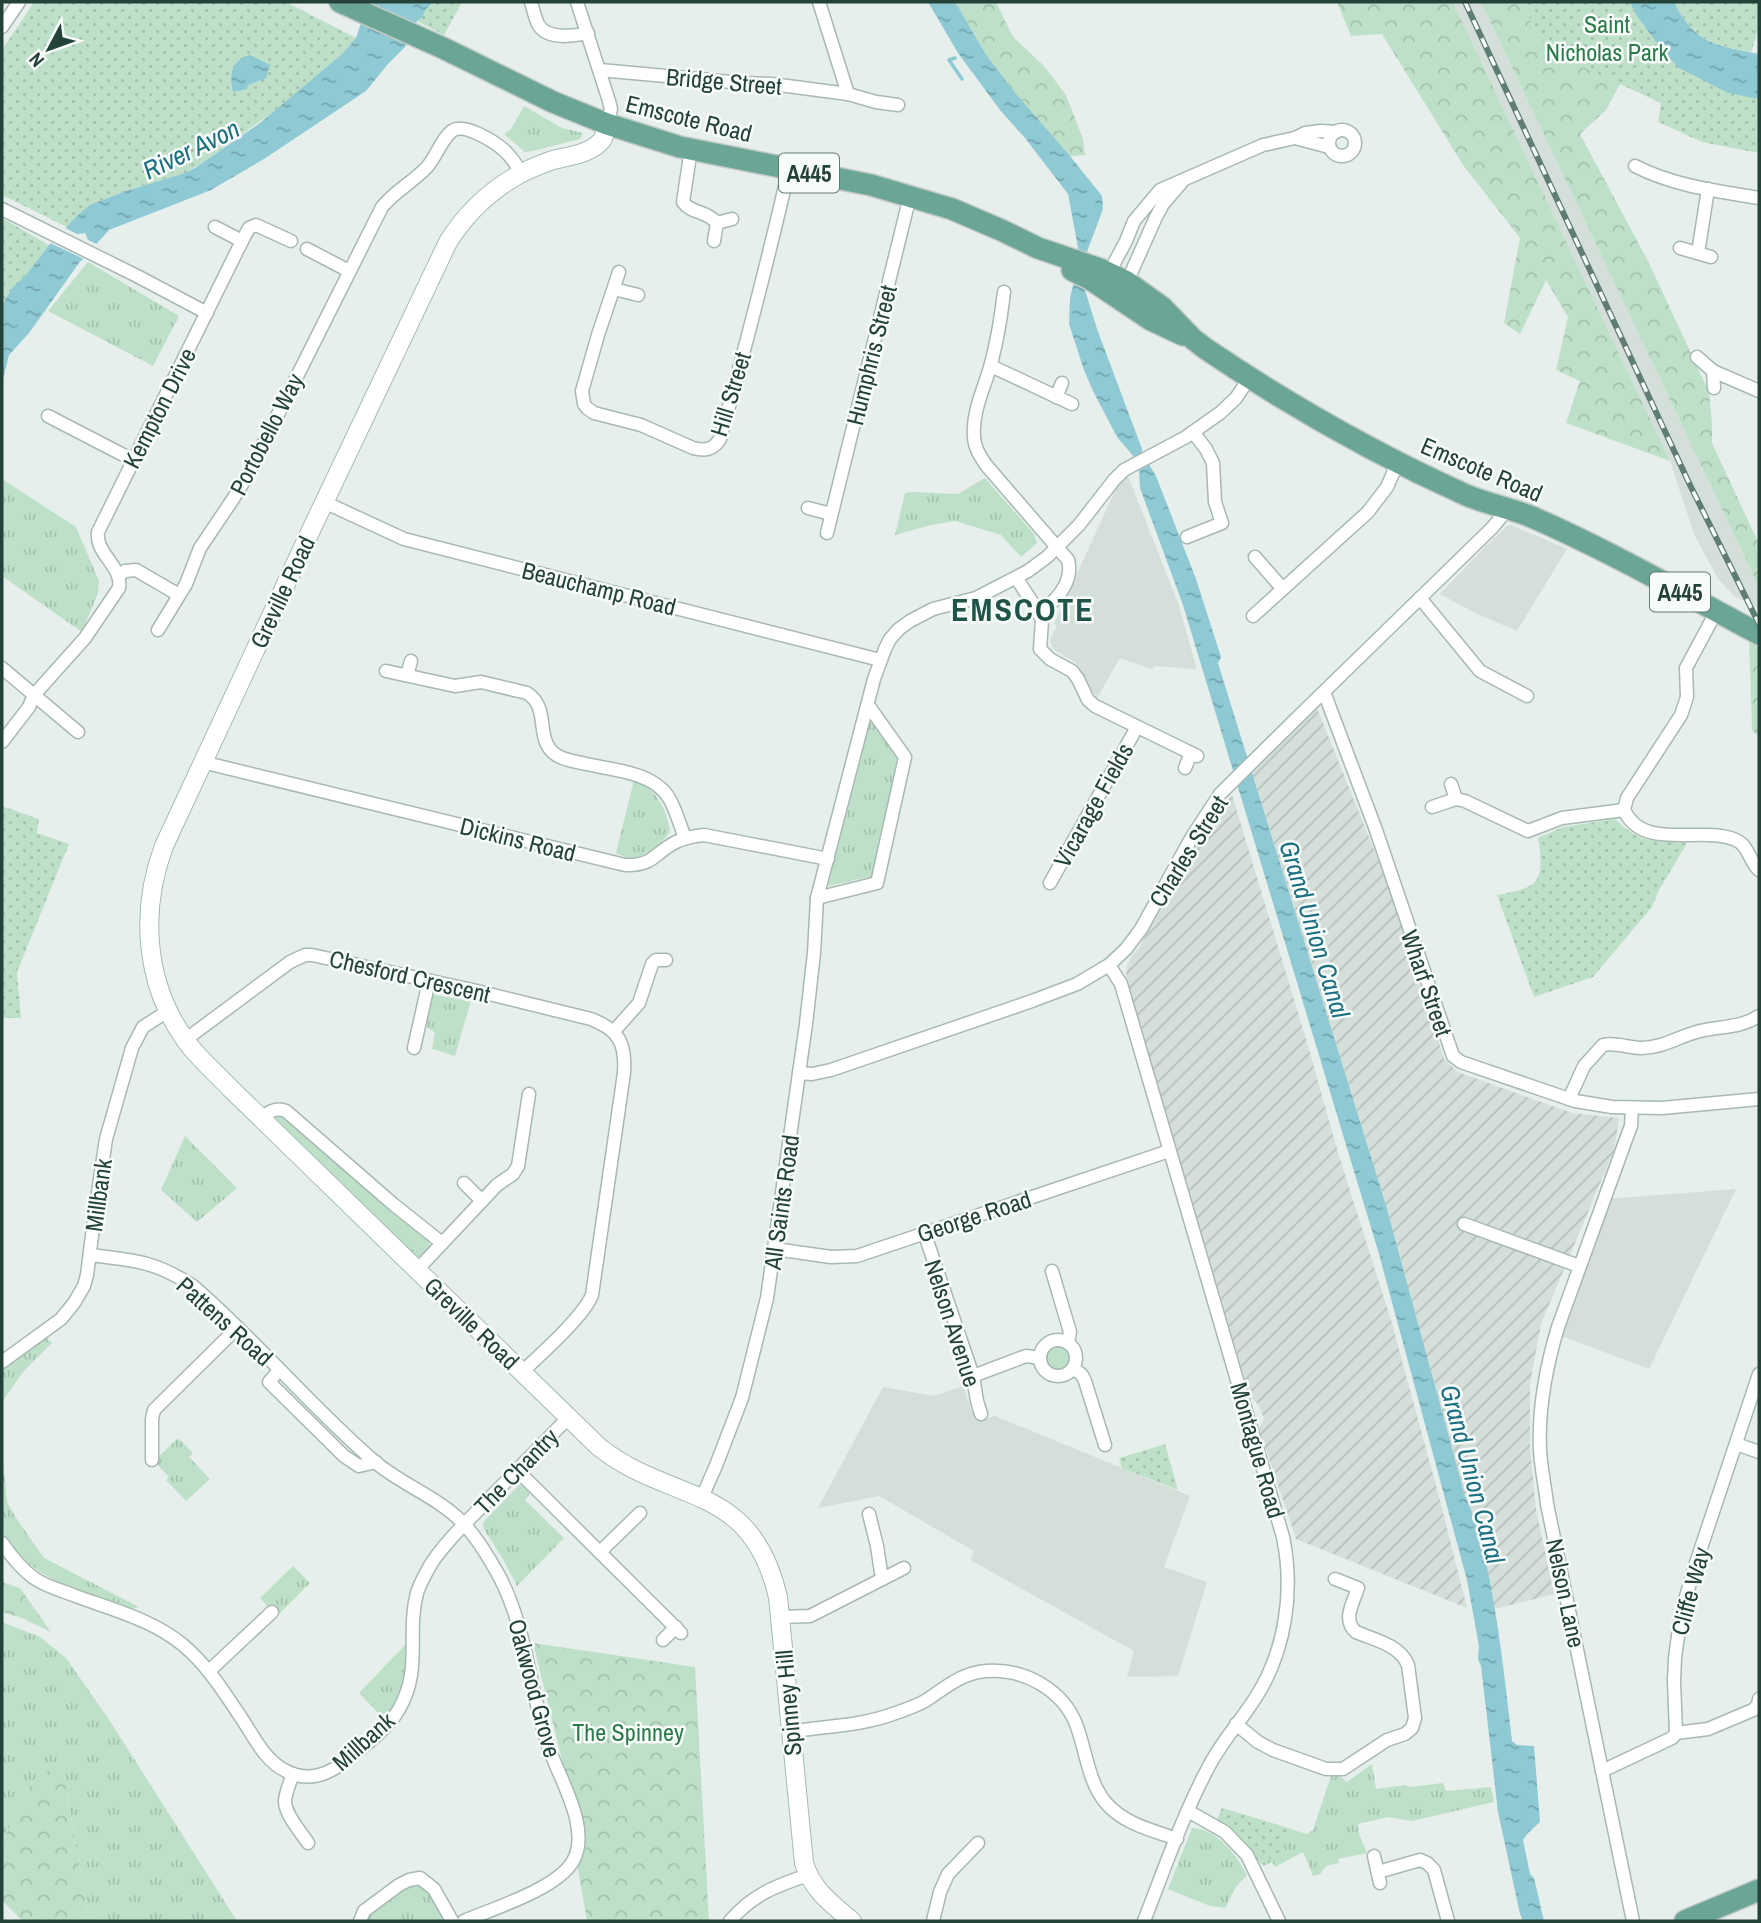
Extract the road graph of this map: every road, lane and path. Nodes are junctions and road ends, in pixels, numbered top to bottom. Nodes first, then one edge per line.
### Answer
1 (19, 2) edge
2 (340, 2) edge
3 (531, 2) edge
4 (577, 2) edge
5 (818, 2) edge
6 (2, 27) edge
7 (588, 33) junction
8 (600, 70) junction
9 (848, 94) junction
10 (898, 105) dead end
11 (607, 124) junction
12 (1336, 132) junction
13 (1295, 138) junction
14 (1329, 147) junction
15 (691, 149) junction
16 (1636, 166) dead end
17 (789, 169) junction
18 (521, 173) junction
19 (1184, 180) junction
20 (1708, 189) junction
21 (911, 196) junction
22 (1759, 198) edge
23 (2, 209) edge
24 (732, 219) dead end
25 (717, 223) junction
26 (215, 227) dead end
27 (242, 241) junction
28 (291, 241) dead end
29 (714, 241) dead end
30 (1680, 248) dead end
31 (307, 249) dead end
32 (1698, 253) junction
33 (1711, 257) dead end
34 (349, 271) junction
35 (619, 272) dead end
36 (1102, 276) junction
37 (614, 289) junction
38 (1004, 292) dead end
39 (638, 295) dead end
40 (207, 313) junction
41 (1193, 339) junction
42 (1698, 357) dead end
43 (991, 366) junction
44 (1713, 371) junction
45 (1250, 377) junction
46 (1062, 383) dead end
47 (1714, 388) dead end
48 (1759, 391) edge
49 (1056, 397) junction
50 (1072, 404) dead end
51 (48, 416) dead end
52 (1193, 432) junction
53 (133, 460) junction
54 (1398, 462) junction
55 (324, 502) junction
56 (808, 508) dead end
57 (1508, 509) junction
58 (831, 514) junction
59 (827, 533) dead end
60 (1187, 537) dead end
61 (1057, 546) junction
62 (1255, 557) dead end
63 (119, 575) junction
64 (1017, 579) junction
65 (1282, 588) junction
66 (179, 595) junction
67 (1420, 598) junction
68 (1716, 612) junction
69 (1039, 613) junction
70 (1253, 616) dead end
71 (158, 630) dead end
72 (1759, 634) edge
73 (411, 660) dead end
74 (880, 660) junction
75 (2, 668) edge
76 (386, 671) dead end
77 (407, 675) junction
78 (1324, 692) junction
79 (34, 695) junction
80 (1527, 695) dead end
81 (868, 705) junction
82 (1137, 727) junction
83 (78, 732) dead end
84 (2, 743) edge
85 (202, 762) junction
86 (1185, 768) dead end
87 (1451, 784) dead end
88 (1456, 799) junction
89 (1432, 807) dead end
90 (1624, 810) junction
91 (685, 838) junction
92 (828, 859) junction
93 (1759, 870) edge
94 (1050, 883) dead end
95 (817, 898) junction
96 (666, 960) dead end
97 (1109, 965) junction
98 (429, 981) junction
99 (168, 1011) junction
100 (1759, 1016) edge
101 (614, 1031) junction
102 (185, 1040) junction
103 (414, 1048) dead end
104 (799, 1073) junction
105 (529, 1094) dead end
106 (1569, 1099) junction
107 (1759, 1099) edge
108 (1632, 1108) junction
109 (262, 1118) junction
110 (1169, 1151) junction
111 (464, 1183) dead end
112 (482, 1201) junction
113 (1464, 1224) dead end
114 (924, 1232) junction
115 (442, 1243) junction
116 (775, 1249) junction
117 (90, 1255) junction
118 (1580, 1266) junction
119 (417, 1270) junction
120 (1052, 1271) dead end
121 (236, 1328) junction
122 (1068, 1343) junction
123 (1040, 1358) junction
124 (2, 1362) edge
125 (1073, 1368) junction
126 (522, 1373) junction
127 (1759, 1374) edge
128 (973, 1376) junction
129 (982, 1414) dead end
130 (568, 1418) junction
131 (1736, 1444) junction
132 (1105, 1445) dead end
133 (1759, 1452) edge
134 (152, 1460) dead end
135 (517, 1470) junction
136 (702, 1497) junction
137 (640, 1513) dead end
138 (869, 1514) dead end
139 (464, 1524) junction
140 (2, 1544) edge
141 (600, 1552) junction
142 (904, 1568) dead end
143 (882, 1578) junction
144 (1335, 1579) dead end
145 (272, 1612) dead end
146 (780, 1617) junction
147 (663, 1640) dead end
148 (209, 1671) junction
149 (1759, 1699) edge
150 (1236, 1724) junction
151 (791, 1732) junction
152 (1676, 1732) junction
153 (1602, 1771) junction
154 (293, 1774) junction
155 (1188, 1811) junction
156 (1177, 1839) junction
157 (308, 1843) dead end
158 (978, 1843) dead end
159 (1374, 1856) dead end
160 (808, 1875) junction
161 (1759, 1890) edge
162 (360, 1921) edge
163 (452, 1921) edge
164 (464, 1921) edge
165 (730, 1921) edge
166 (852, 1921) edge
167 (933, 1921) edge
168 (1144, 1921) edge
169 (1279, 1921) edge
170 (1448, 1921) edge
171 (1633, 1921) edge
172 (1685, 1921) edge

1 - 6 street
2 - 11 main road, Emscote Road / A445
3 - 7 street
4 - 7 street
5 - 9 street
7 - 8 street
8 - 9 street, Bridge Street
8 - 11 street
9 - 10 street, Bridge Street
11 - 15 main road, Emscote Road / A445
11 - 18 street, Greville Road
12 - 13 street
12 - 14 street
12 - 14 street
13 - 14 street
13 - 19 street
15 - 17 main road, Emscote Road / A445
15 - 25 street
16 - 20 street
17 - 21 main road, Emscote Road / A445
17 - 37 street, Hill Street
18 - 34 street, Portobello Way
18 - 55 street, Greville Road
19 - 36 street
19 - 36 street
20 - 22 street
20 - 32 street
21 - 36 main road, Emscote Road / A445
21 - 58 street, Humphris Street
23 - 40 street
24 - 25 street
25 - 29 street
26 - 27 street
27 - 28 street
27 - 40 street, Kempton Drive
30 - 32 street
31 - 34 street
32 - 33 street
34 - 66 street, Portobello Way
35 - 37 street, Hill Street
36 - 41 main road, Emscote Road / A445
36 - 41 main road, Emscote Road / A445
37 - 39 street
38 - 43 street
40 - 53 street, Kempton Drive
41 - 45 main road, Emscote Road / A445
42 - 44 street
43 - 49 street
43 - 61 street
44 - 47 street
44 - 48 street
45 - 52 street, All Saints Road
45 - 54 main road, Emscote Road / A445
46 - 49 street
49 - 50 street
51 - 53 street
52 - 60 street
52 - 61 street, All Saints Road
53 - 63 street, Kempton Drive
54 - 57 main road, Emscote Road / A445
54 - 65 street
55 - 74 street, Beauchamp Road
55 - 85 street, Greville Road
56 - 58 street
57 - 67 street, Charles Street
57 - 68 main road, Emscote Road / A445
58 - 59 street, Humphris Street
61 - 64 street, All Saints Road
61 - 69 street
62 - 65 street
63 - 66 street
63 - 79 street
64 - 69 street
64 - 74 street, All Saints Road
65 - 70 street
66 - 71 street, Portobello Way
67 - 78 street, Charles Street
67 - 80 street
68 - 72 main road, Emscote Road / A445
68 - 90 street
69 - 82 street, Vicarage Fields
73 - 77 street
74 - 81 street, All Saints Road
75 - 79 street
76 - 77 street
77 - 91 street
78 - 97 street, Charles Street
78 - 106 street, Wharf Street
79 - 83 street
79 - 84 street
81 - 92 street, All Saints Road
81 - 95 street
82 - 86 street, Vicarage Fields
82 - 94 street, Vicarage Fields
85 - 91 street, Dickins Road
85 - 99 street, Greville Road
87 - 88 street
88 - 89 street
88 - 90 street
90 - 93 street
91 - 92 street
92 - 95 street, All Saints Road
95 - 104 street, All Saints Road
96 - 101 street
97 - 104 street, Charles Street
97 - 110 street, Montague Road
98 - 101 street, Chesford Crescent
98 - 102 street, Chesford Crescent
98 - 103 street
99 - 102 street, Greville Road
99 - 117 street, Millbank
100 - 106 street
101 - 126 street
102 - 109 street, Greville Road
104 - 116 street, All Saints Road
105 - 112 street
106 - 108 street, Wharf Street
107 - 108 street, Wharf Street
108 - 118 street, Nelson Lane
109 - 115 street, Greville Road
109 - 119 street, Greville Road
110 - 114 street, George Road
110 - 150 street, Montague Road
111 - 112 street
112 - 115 street
113 - 118 street
114 - 116 street, George Road
114 - 128 street, Nelson Avenue
115 - 119 street
116 - 136 street, All Saints Road
117 - 121 street, Pattens Road
117 - 124 street, Millbank
118 - 153 street, Nelson Lane
119 - 126 street, Greville Road
120 - 122 street
121 - 134 street
121 - 139 street, Pattens Road
122 - 123 street
122 - 125 street
123 - 125 street
123 - 128 street
125 - 132 street
126 - 130 street, Greville Road
127 - 131 street, Cliffe Way
128 - 129 street, Nelson Avenue
130 - 135 street, The Chantry
130 - 136 street, Greville Road
131 - 133 street
131 - 152 street, Cliffe Way
135 - 139 street, The Chantry
135 - 141 street
136 - 146 street, Spinney Hill
137 - 141 street
138 - 143 street
139 - 154 street, Millbank
139 - 164 street, Oakwood Grove
140 - 148 street
141 - 147 street
142 - 143 street
143 - 146 street
144 - 150 street
145 - 148 street
146 - 151 street, Spinney Hill
148 - 154 street
149 - 152 street
150 - 155 street, Montague Road
151 - 156 street
151 - 160 street, Spinney Hill
152 - 153 street
153 - 171 street, Nelson Lane
154 - 157 street
155 - 156 street, Montague Road
155 - 169 street
156 - 168 street, Montague Road
158 - 167 street
159 - 170 street
160 - 165 street
160 - 166 street, Spinney Hill
161 - 172 main road
162 - 163 street

